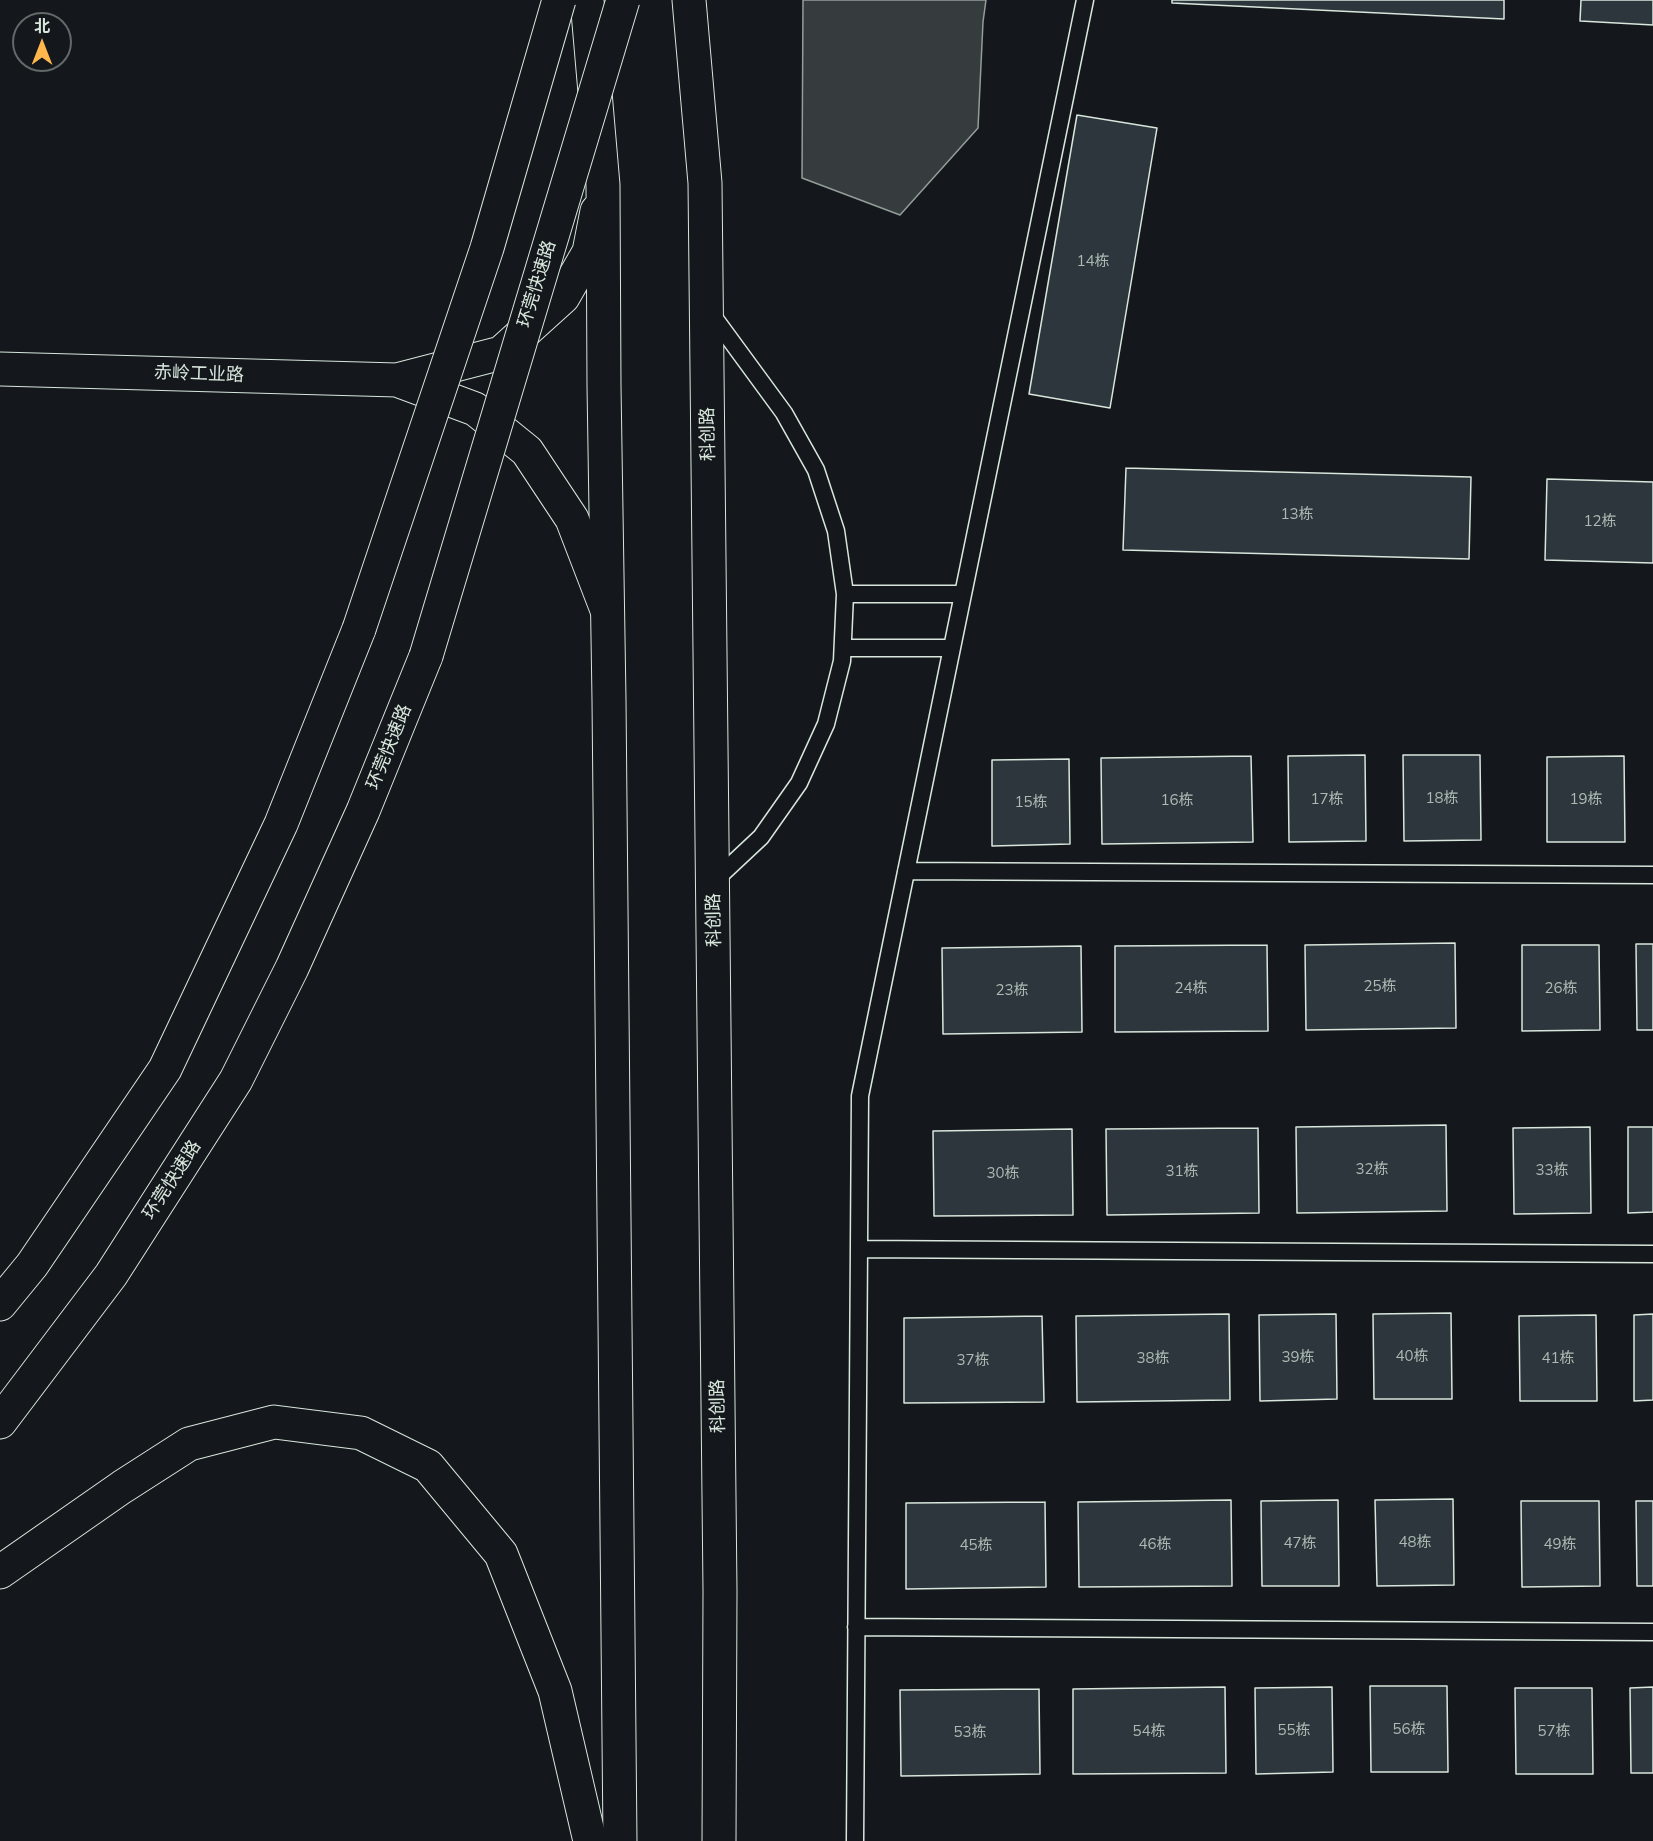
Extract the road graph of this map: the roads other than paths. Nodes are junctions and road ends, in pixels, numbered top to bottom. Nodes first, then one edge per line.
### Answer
1 (559, 0) edge
2 (587, 0) edge
3 (622, 0) edge
4 (689, 0) edge
5 (1085, 0) edge
6 (603, 185) junction
7 (707, 307) junction
8 (0, 369) edge
9 (397, 380) junction
10 (845, 594) junction
11 (963, 594) junction
12 (608, 613) junction
13 (843, 648) junction
14 (952, 648) junction
15 (906, 871) junction
16 (1653, 875) edge
17 (714, 882) junction
18 (859, 1249) junction
19 (1653, 1254) edge
20 (0, 1304) edge
21 (0, 1422) edge
22 (0, 1572) edge
23 (856, 1627) junction
24 (1653, 1632) edge
25 (590, 1841) edge
26 (620, 1841) edge
27 (719, 1841) edge
28 (855, 1841) edge

1 - 20 main road, bridge
2 - 6 main road
3 - 21 main road, 环莞快速路, bridge
4 - 7 main road, 科创路
5 - 11 lane
6 - 9 main road
6 - 12 main road
7 - 10 lane
7 - 17 main road, 科创路
8 - 9 main road, 赤岭工业路
9 - 12 main road
10 - 11 lane
10 - 13 lane
11 - 14 lane
12 - 26 main road
13 - 14 lane
13 - 17 lane
14 - 15 lane
15 - 16 lane
15 - 18 lane
17 - 27 main road, 科创路
18 - 19 lane
18 - 23 lane
22 - 25 main road
23 - 24 lane
23 - 28 lane

